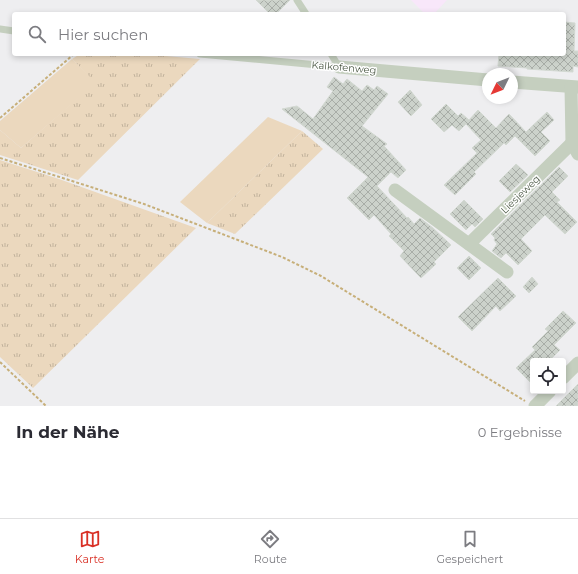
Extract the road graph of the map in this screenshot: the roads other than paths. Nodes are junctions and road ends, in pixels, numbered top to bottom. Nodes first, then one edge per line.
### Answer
1 (297, 0) edge
2 (305, 12) edge
3 (0, 29) edge
4 (12, 31) edge
5 (221, 56) edge
6 (332, 56) edge
7 (339, 67) junction
8 (482, 79) edge
9 (518, 82) edge
10 (574, 87) edge
11 (575, 149) edge
12 (395, 190) dead end
13 (469, 244) junction
14 (507, 272) dead end
15 (578, 363) edge
16 (566, 375) edge
17 (546, 394) edge
18 (531, 404) edge

1 - 2 lane
3 - 4 lane
5 - 7 lane, Kalkofenweg
6 - 7 lane
7 - 8 street, Kalkofenweg
9 - 10 street
10 - 11 street
11 - 13 street, Liesjeweg
12 - 13 street
13 - 14 street
15 - 16 street
17 - 18 street

